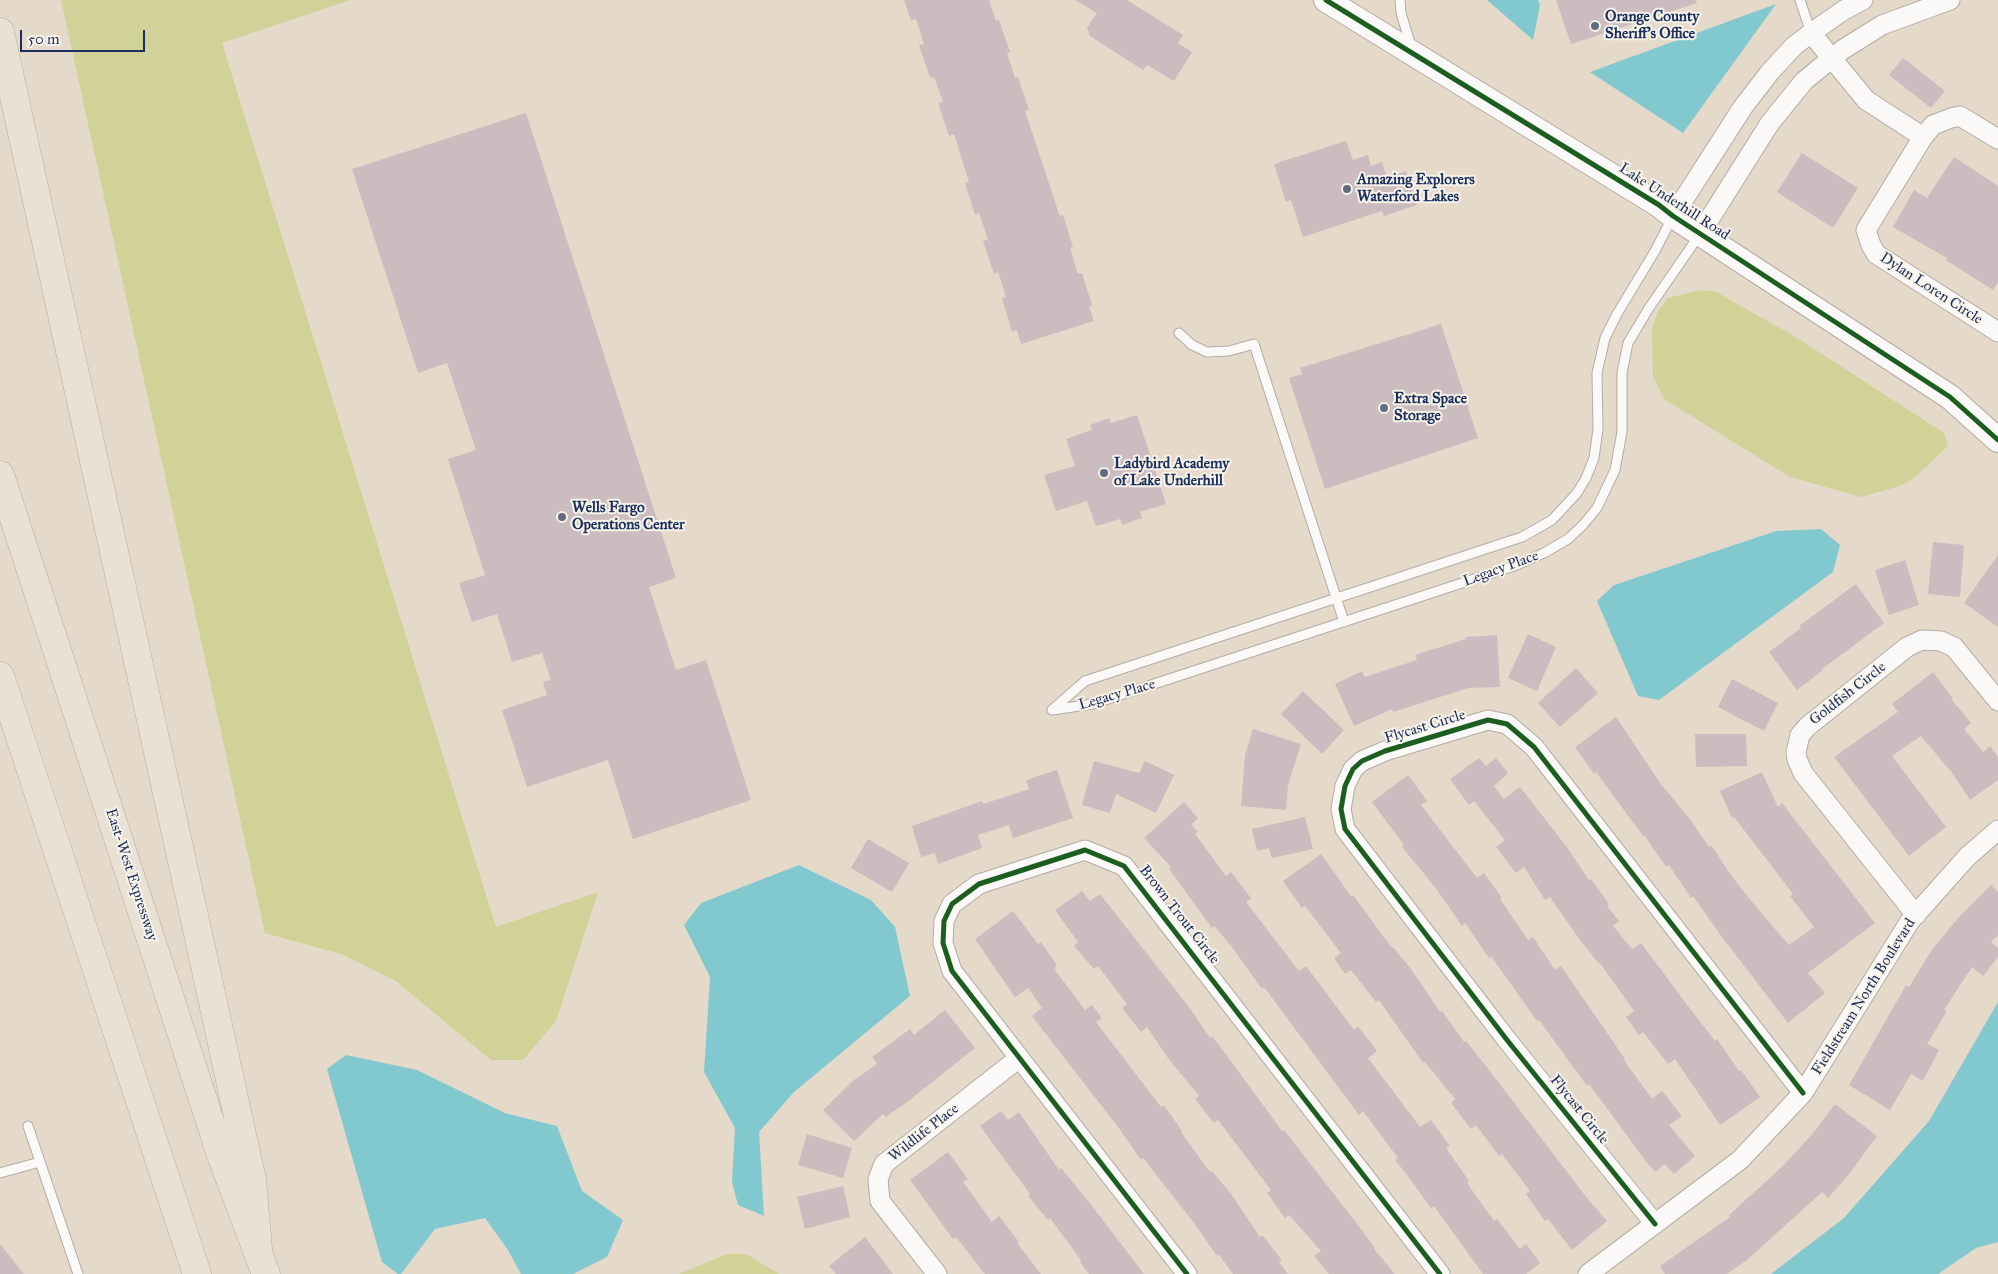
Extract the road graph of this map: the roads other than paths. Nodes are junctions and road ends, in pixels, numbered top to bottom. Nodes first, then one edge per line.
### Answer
1 (1326, 0) edge
2 (1400, 0) edge
3 (1800, 0) edge
4 (1863, 0) edge
5 (1950, 0) edge
6 (0, 32) edge
7 (1811, 33) junction
8 (1414, 54) junction
9 (1831, 58) junction
10 (1923, 137) junction
11 (1998, 140) edge
12 (1673, 216) junction
13 (1700, 234) junction
14 (1998, 332) edge
15 (1180, 334) dead end
16 (1998, 440) edge
17 (0, 475) edge
18 (1336, 598) junction
19 (1344, 622) junction
20 (0, 676) edge
21 (1998, 701) edge
22 (1998, 830) edge
23 (1916, 914) junction
24 (1019, 1058) junction
25 (1804, 1093) junction
26 (28, 1126) dead end
27 (40, 1162) junction
28 (0, 1173) edge
29 (1655, 1224) junction
30 (262, 1261) edge
31 (78, 1274) edge
32 (197, 1274) edge
33 (937, 1274) edge
34 (1187, 1274) edge
35 (1440, 1274) edge
36 (1588, 1274) edge

1 - 8 street, Lake Underhill Road
2 - 8 lane
3 - 7 lane
4 - 7 street
5 - 9 street
6 - 30 highway
7 - 9 street
7 - 12 street
8 - 12 street, Lake Underhill Road
9 - 10 street
9 - 13 street
10 - 11 street, Dylan Loren Circle
10 - 14 street, Dylan Loren Circle
12 - 13 street, Lake Underhill Road
12 - 18 lane, Legacy Place
13 - 16 street, Lake Underhill Road
13 - 19 lane, Legacy Place
15 - 18 lane
17 - 30 highway, East-West Expressway
18 - 19 lane
18 - 19 lane, Legacy Place
20 - 32 highway
21 - 23 street, Goldfish Circle
22 - 23 street, Fieldstream North Boulevard
23 - 25 street, Fieldstream North Boulevard
24 - 33 street, Wildlife Place
24 - 34 street, Brown Trout Circle
24 - 35 street, Brown Trout Circle
25 - 29 street, Fieldstream North Boulevard
25 - 29 street, Flycast Circle
26 - 27 lane
27 - 28 lane
27 - 31 lane
29 - 36 street, Fieldstream North Boulevard

